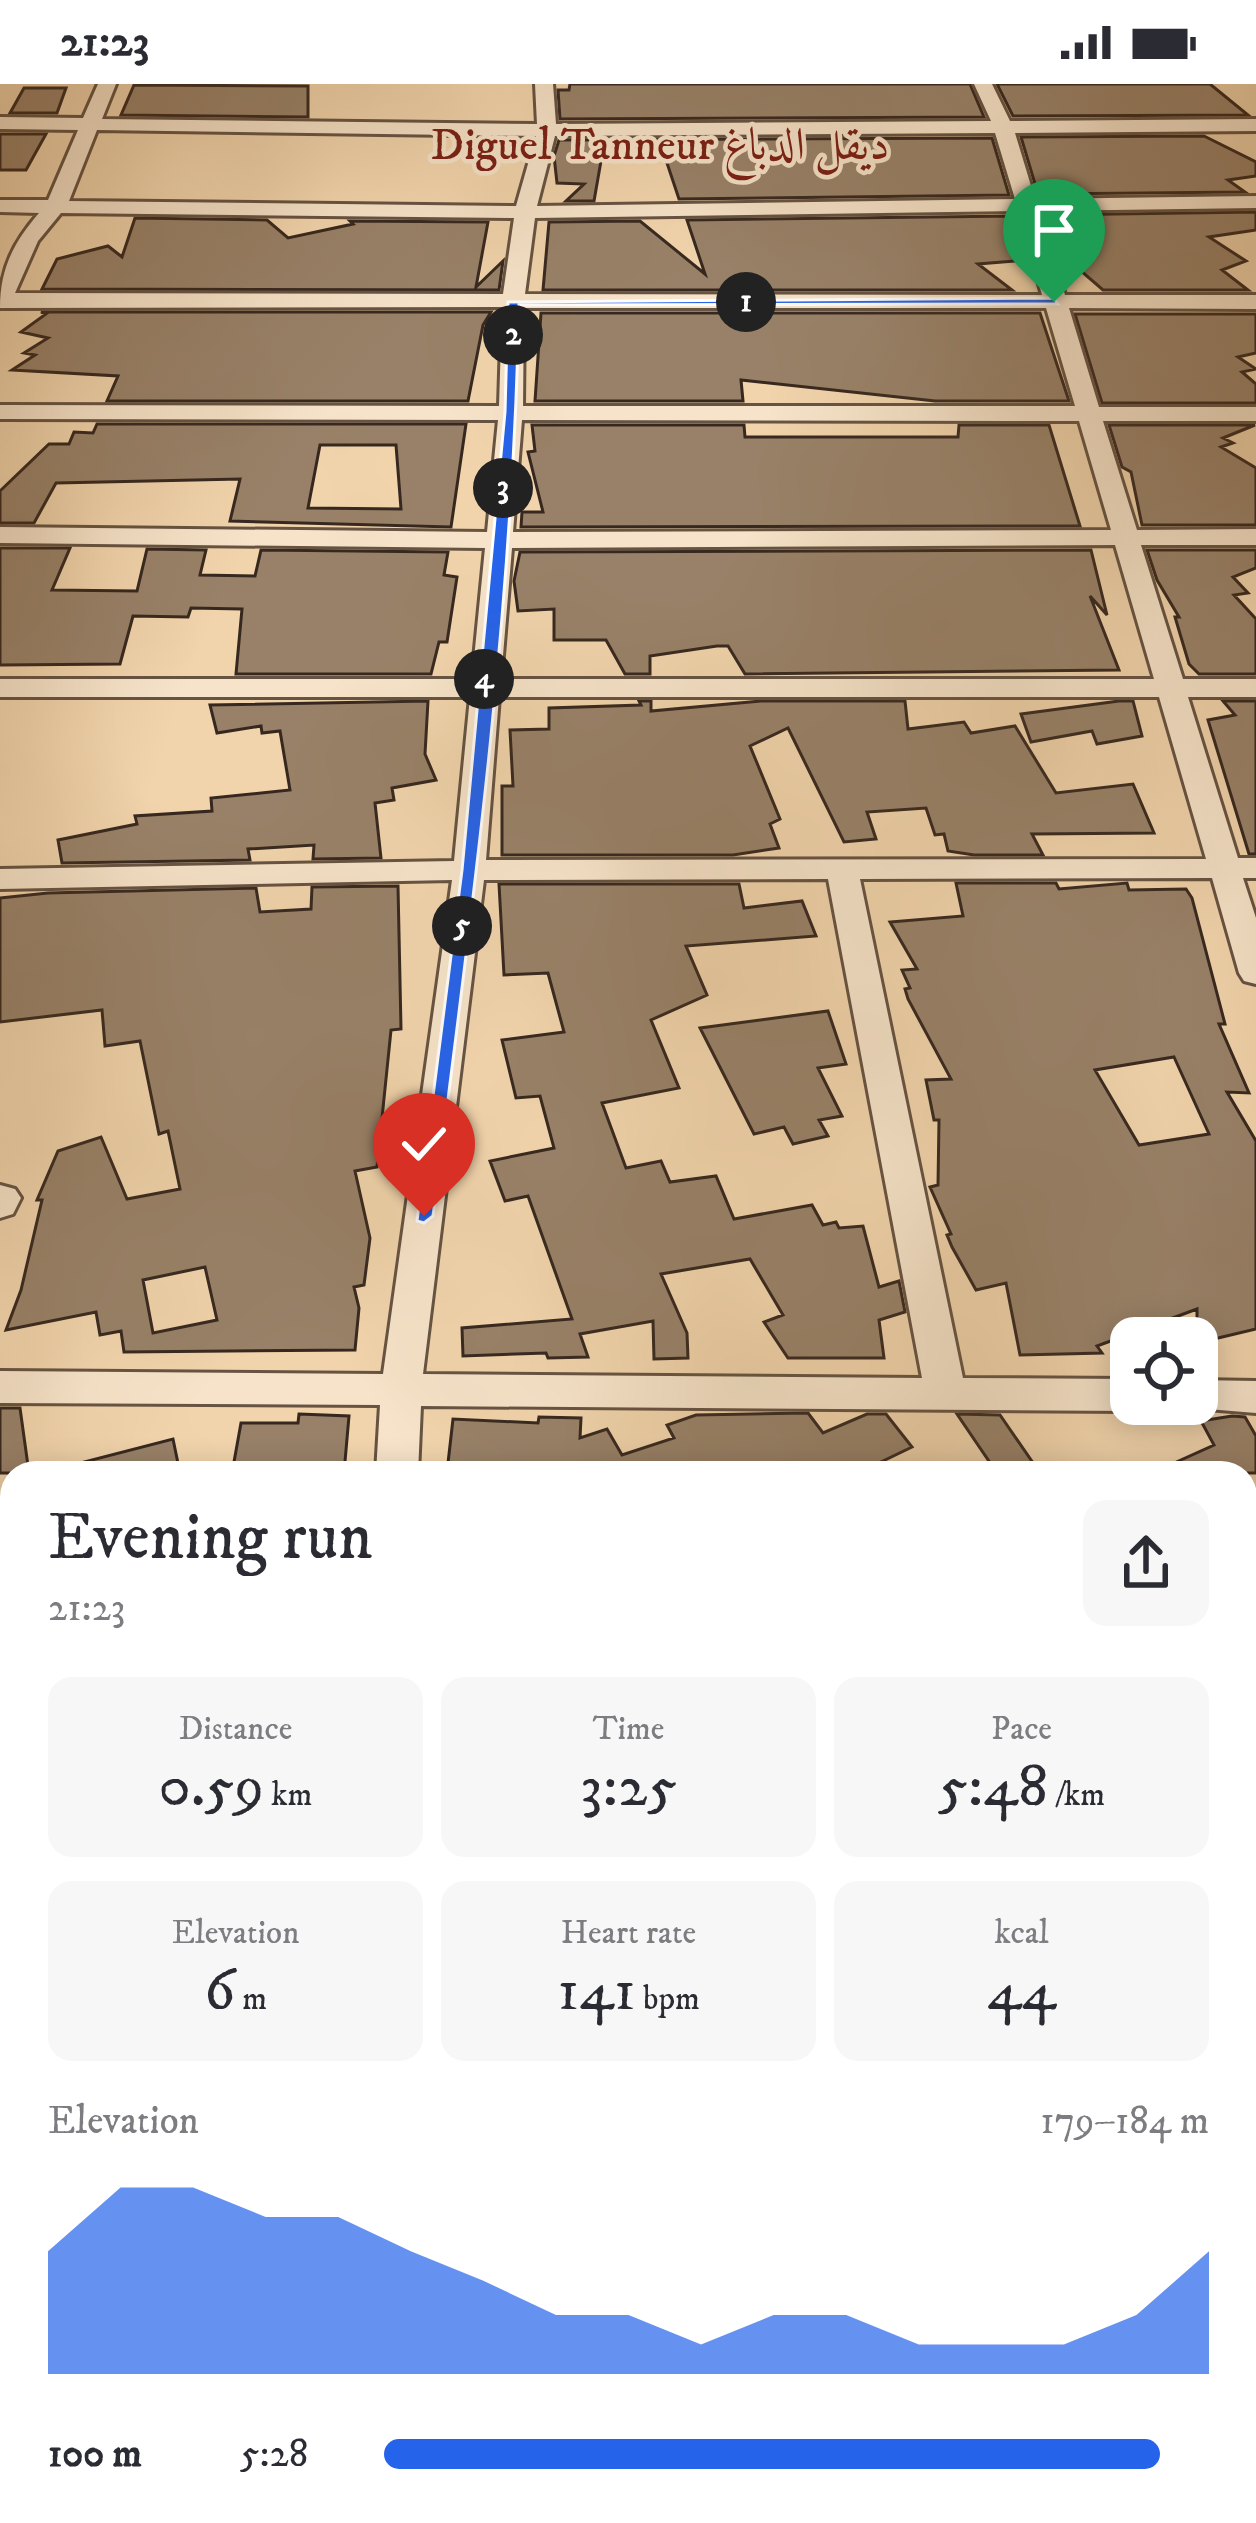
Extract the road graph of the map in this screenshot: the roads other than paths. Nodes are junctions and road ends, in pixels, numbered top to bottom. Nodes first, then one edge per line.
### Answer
1 (107, 84) edge
2 (544, 84) edge
3 (983, 84) edge
4 (0, 123) edge
5 (88, 123) junction
6 (1256, 125) edge
7 (1004, 126) junction
8 (547, 130) junction
9 (1024, 202) junction
10 (1256, 202) edge
11 (0, 206) edge
12 (56, 206) junction
13 (525, 212) junction
14 (0, 301) edge
15 (513, 302) junction
16 (1054, 302) junction
17 (1256, 302) edge
18 (0, 412) edge
19 (511, 412) junction
20 (1087, 413) junction
21 (1256, 414) edge
22 (0, 535) edge
23 (1125, 536) junction
24 (1256, 537) edge
25 (497, 540) junction
26 (1167, 687) junction
27 (0, 688) edge
28 (483, 688) junction
29 (1256, 688) edge
30 (842, 868) junction
31 (1223, 868) junction
32 (1256, 868) edge
33 (470, 870) junction
34 (0, 878) edge
35 (1256, 974) edge
36 (0, 1387) edge
37 (401, 1389) junction
38 (945, 1390) junction
39 (1110, 1394) edge
40 (1218, 1396) edge
41 (1256, 1397) edge
42 (398, 1461) edge

1 - 5 street
2 - 8 street
3 - 7 street
4 - 5 street
5 - 8 street
5 - 12 street
6 - 7 street
7 - 8 street
7 - 9 street
8 - 13 street
9 - 10 street
9 - 13 street
9 - 16 street
11 - 12 street
12 - 13 street
12 - 14 street
13 - 15 street
14 - 15 street
15 - 16 street
15 - 19 street
16 - 17 street
16 - 20 street
18 - 19 street
19 - 20 street
19 - 25 street
20 - 21 street
20 - 23 street
22 - 25 street
23 - 24 street
23 - 25 street
23 - 26 street
25 - 28 street
26 - 28 street
26 - 29 street
26 - 31 street
27 - 28 street
28 - 33 street
30 - 31 street
30 - 33 street
30 - 38 street
31 - 32 street
31 - 35 street
33 - 34 street
33 - 37 street
36 - 37 street
37 - 38 street
37 - 42 street
38 - 39 street
40 - 41 street

